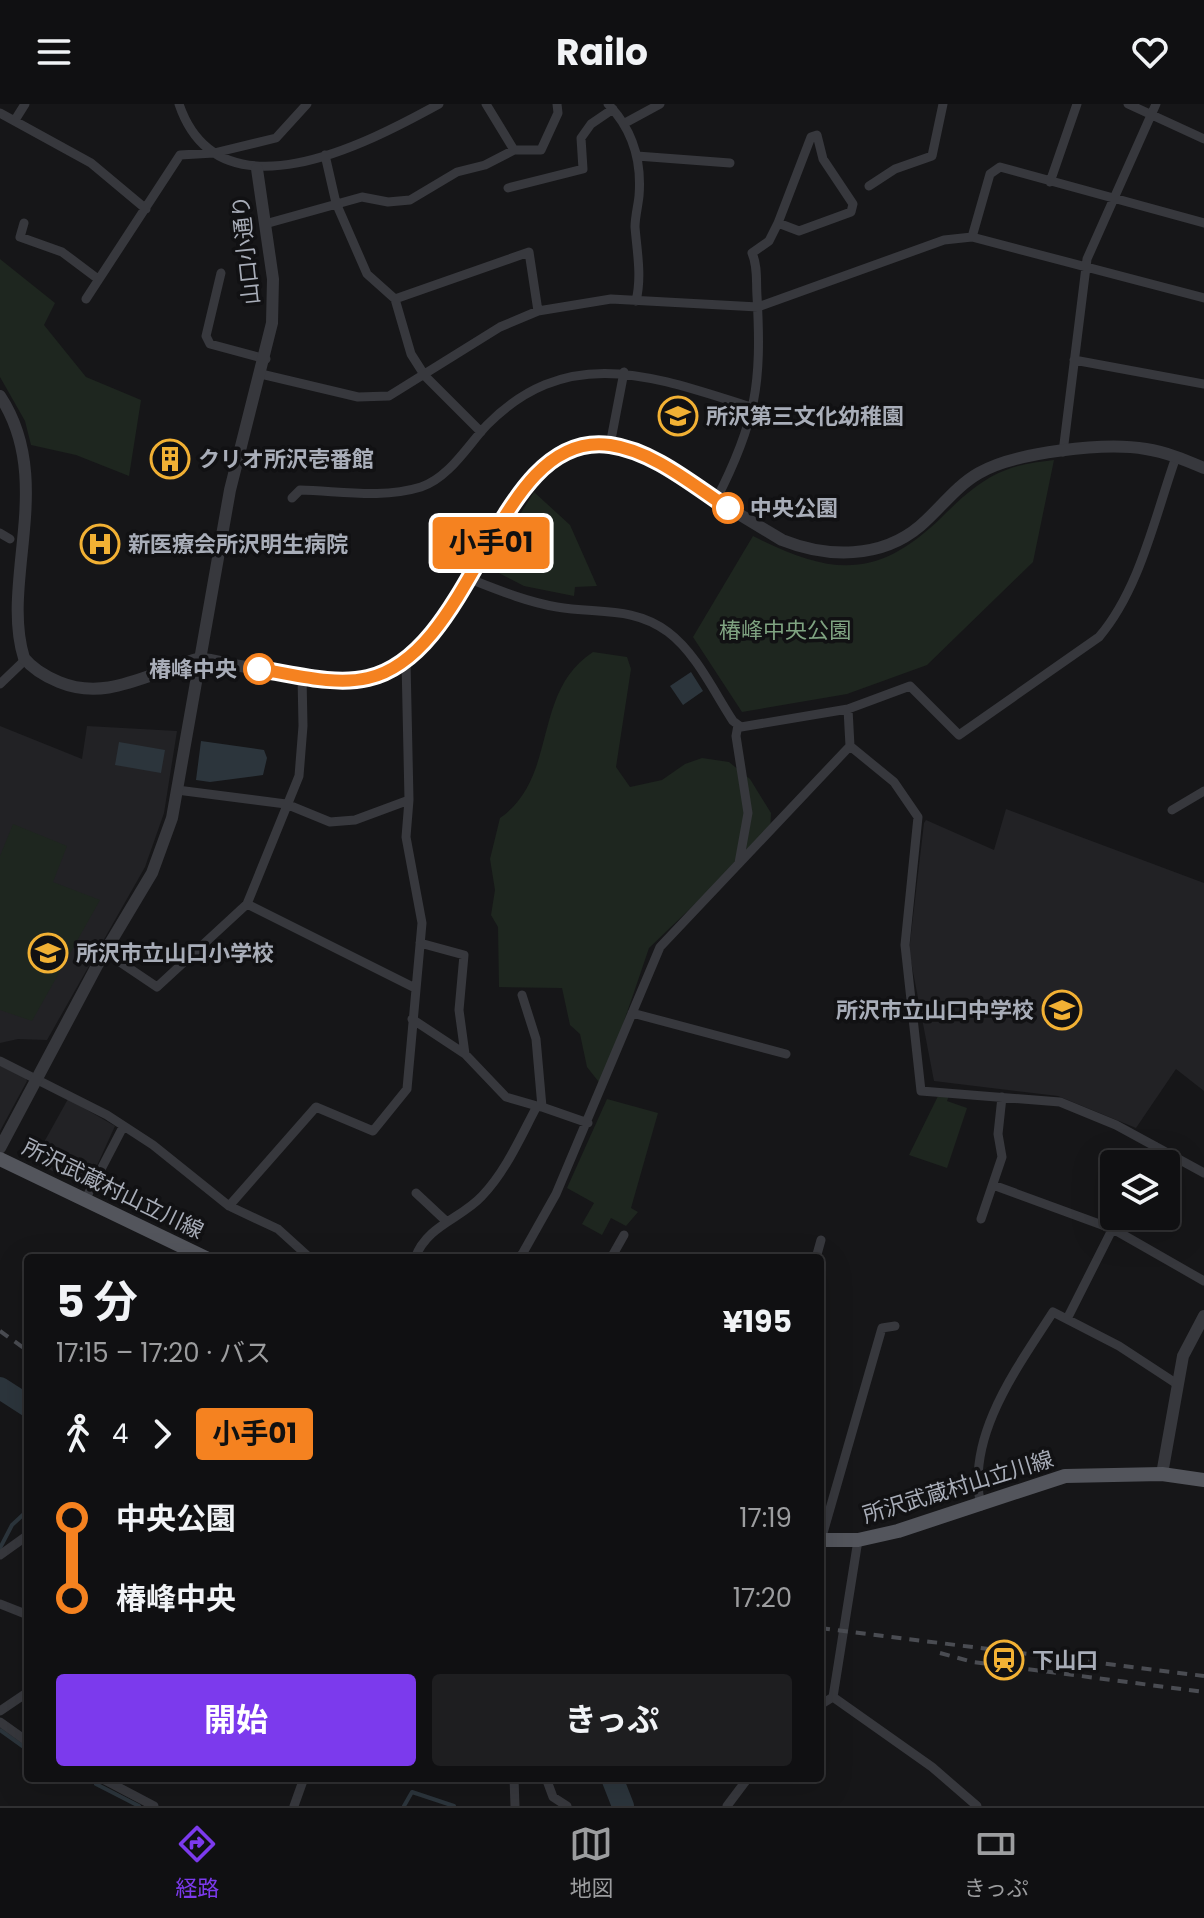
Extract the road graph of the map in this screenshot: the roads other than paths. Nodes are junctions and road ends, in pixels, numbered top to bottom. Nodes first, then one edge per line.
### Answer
1 (25, 104) edge
2 (179, 104) edge
3 (307, 104) edge
4 (439, 104) edge
5 (486, 104) edge
6 (557, 104) edge
7 (660, 104) edge
8 (943, 104) edge
9 (1077, 104) edge
10 (1128, 104) edge
11 (1156, 104) edge
12 (611, 106) edge
13 (0, 113) edge
14 (1151, 115) junction
15 (15, 120) junction
16 (625, 123) junction
17 (1204, 139) edge
18 (514, 150) junction
19 (214, 153) junction
20 (325, 155) junction
21 (637, 156) junction
22 (730, 163) dead end
23 (257, 169) junction
24 (1050, 182) junction
25 (869, 186) dead end
26 (508, 188) dead end
27 (1113, 199) junction
28 (336, 203) junction
29 (146, 209) junction
30 (24, 223) dead end
31 (778, 223) junction
32 (1204, 223) edge
33 (265, 224) junction
34 (972, 237) junction
35 (1085, 266) junction
36 (221, 273) dead end
37 (98, 279) junction
38 (1204, 298) edge
39 (86, 299) dead end
40 (395, 299) junction
41 (636, 301) junction
42 (758, 307) junction
43 (538, 311) junction
44 (266, 359) junction
45 (1074, 360) junction
46 (624, 372) junction
47 (261, 374) junction
48 (425, 376) junction
49 (1204, 384) edge
50 (0, 396) edge
51 (754, 408) junction
52 (481, 432) junction
53 (610, 445) junction
54 (1063, 452) junction
55 (1176, 457) junction
56 (1204, 468) edge
57 (292, 498) dead end
58 (716, 500) junction
59 (5, 536) edge
60 (6, 563) dead end
61 (470, 579) junction
62 (4, 615) dead end
63 (199, 659) junction
64 (25, 660) junction
65 (406, 661) junction
66 (302, 676) junction
67 (0, 684) edge
68 (848, 709) junction
69 (738, 725) junction
70 (850, 746) junction
71 (177, 790) junction
72 (1204, 791) edge
73 (409, 800) junction
74 (286, 804) junction
75 (1172, 810) dead end
76 (738, 867) junction
77 (247, 904) junction
78 (420, 943) junction
79 (105, 952) junction
80 (415, 988) junction
81 (522, 995) dead end
82 (632, 1013) junction
83 (412, 1019) junction
84 (465, 1054) junction
85 (786, 1054) dead end
86 (0, 1061) edge
87 (37, 1078) junction
88 (1002, 1097) junction
89 (540, 1107) junction
90 (588, 1123) junction
91 (123, 1127) junction
92 (1155, 1146) junction
93 (0, 1148) edge
94 (1153, 1150) edge
95 (0, 1159) edge
96 (1204, 1173) edge
97 (993, 1185) junction
98 (416, 1193) dead end
99 (85, 1200) junction
100 (229, 1206) junction
101 (981, 1219) dead end
102 (447, 1222) junction
103 (1100, 1224) edge
104 (1112, 1230) edge
105 (1115, 1230) edge
106 (624, 1235) dead end
107 (821, 1240) dead end
108 (198, 1254) edge
109 (306, 1254) edge
110 (417, 1254) edge
111 (522, 1254) edge
112 (613, 1254) edge
113 (817, 1254) edge
114 (1204, 1281) edge
115 (1204, 1316) edge
116 (1067, 1319) junction
117 (895, 1326) dead end
118 (1177, 1384) junction
119 (1162, 1474) junction
120 (1204, 1480) edge
121 (981, 1506) junction
122 (824, 1526) edge
123 (24, 1538) edge
124 (824, 1540) edge
125 (858, 1540) junction
126 (0, 1555) edge
127 (0, 1604) edge
128 (24, 1613) edge
129 (24, 1695) edge
130 (833, 1697) junction
131 (824, 1703) edge
132 (0, 1711) edge
133 (0, 1722) edge
134 (24, 1739) edge
135 (109, 1782) edge
136 (303, 1782) edge
137 (514, 1782) edge
138 (547, 1782) edge
139 (745, 1782) edge
140 (154, 1806) edge
141 (294, 1806) edge
142 (515, 1806) edge
143 (567, 1806) edge
144 (727, 1806) edge
145 (977, 1806) edge

1 - 15 street
2 - 19 street
3 - 19 street
4 - 20 street
5 - 18 street
6 - 18 street
7 - 16 street
8 - 25 street
9 - 24 street
10 - 14 street
11 - 14 street
12 - 16 street
12 - 26 street
13 - 15 street
14 - 17 street
14 - 27 street
15 - 29 street
16 - 21 street
18 - 28 street
19 - 23 street
19 - 29 street
20 - 23 street
20 - 28 street
21 - 22 street
21 - 41 street
23 - 33 street, 山口小通り
24 - 27 street
24 - 34 street
27 - 32 street
27 - 35 street
28 - 33 street
28 - 40 street
29 - 37 street
30 - 37 street
31 - 31 street
31 - 42 street
33 - 44 street, 山口小通り
34 - 35 street
34 - 42 street
35 - 38 street
35 - 45 street
36 - 44 street
37 - 39 street
40 - 43 street
40 - 48 street
41 - 42 street
41 - 43 street
42 - 51 street
43 - 48 street
44 - 47 street, 山口小通り
45 - 49 street
45 - 54 street
46 - 51 street
46 - 52 street
46 - 53 street
47 - 48 street
47 - 63 street, 山口小通り
48 - 52 street
50 - 59 street
51 - 58 street
52 - 57 street
53 - 58 street
53 - 61 street
54 - 55 street
54 - 58 street
55 - 56 street
55 - 68 street
59 - 60 street
61 - 65 street
61 - 69 street
62 - 64 street
63 - 64 street
63 - 66 street
63 - 71 street, 山口小通り
64 - 67 street
65 - 66 street
65 - 73 street
66 - 74 street
68 - 69 street
68 - 70 street
69 - 76 street
70 - 76 street
70 - 88 street
71 - 74 street
71 - 79 street, 山口小通り
72 - 75 street
73 - 74 street
73 - 78 street
74 - 77 street
76 - 82 street
77 - 79 street
77 - 80 street
78 - 80 street
78 - 84 street
79 - 87 street, 山口小通り
80 - 83 street
81 - 89 street
82 - 85 street
82 - 90 street
83 - 84 street
83 - 100 street
84 - 89 street
86 - 87 street
87 - 91 street
87 - 93 street, 山口小通り
88 - 92 street
88 - 97 street
89 - 90 street
89 - 102 street
90 - 111 street
91 - 99 street
91 - 100 street
92 - 94 street
92 - 96 street
95 - 99 main road, 所沢武蔵村山立川線
97 - 101 street
97 - 103 street
98 - 102 street
99 - 108 main road, 所沢武蔵村山立川線
100 - 109 street
102 - 110 street
104 - 116 street
105 - 114 street
106 - 112 street
107 - 113 street
115 - 118 street
116 - 118 street
116 - 121 street
117 - 122 street
118 - 119 street
119 - 120 main road, 所沢武蔵村山立川線
119 - 121 main road, 所沢武蔵村山立川線
121 - 125 main road, 所沢武蔵村山立川線
123 - 126 street
124 - 125 main road, 所沢武蔵村山立川線
125 - 130 street
127 - 128 street
129 - 132 street
130 - 131 street
130 - 145 street
133 - 134 street
135 - 140 street
136 - 141 street
137 - 142 street
138 - 143 street
139 - 144 street

